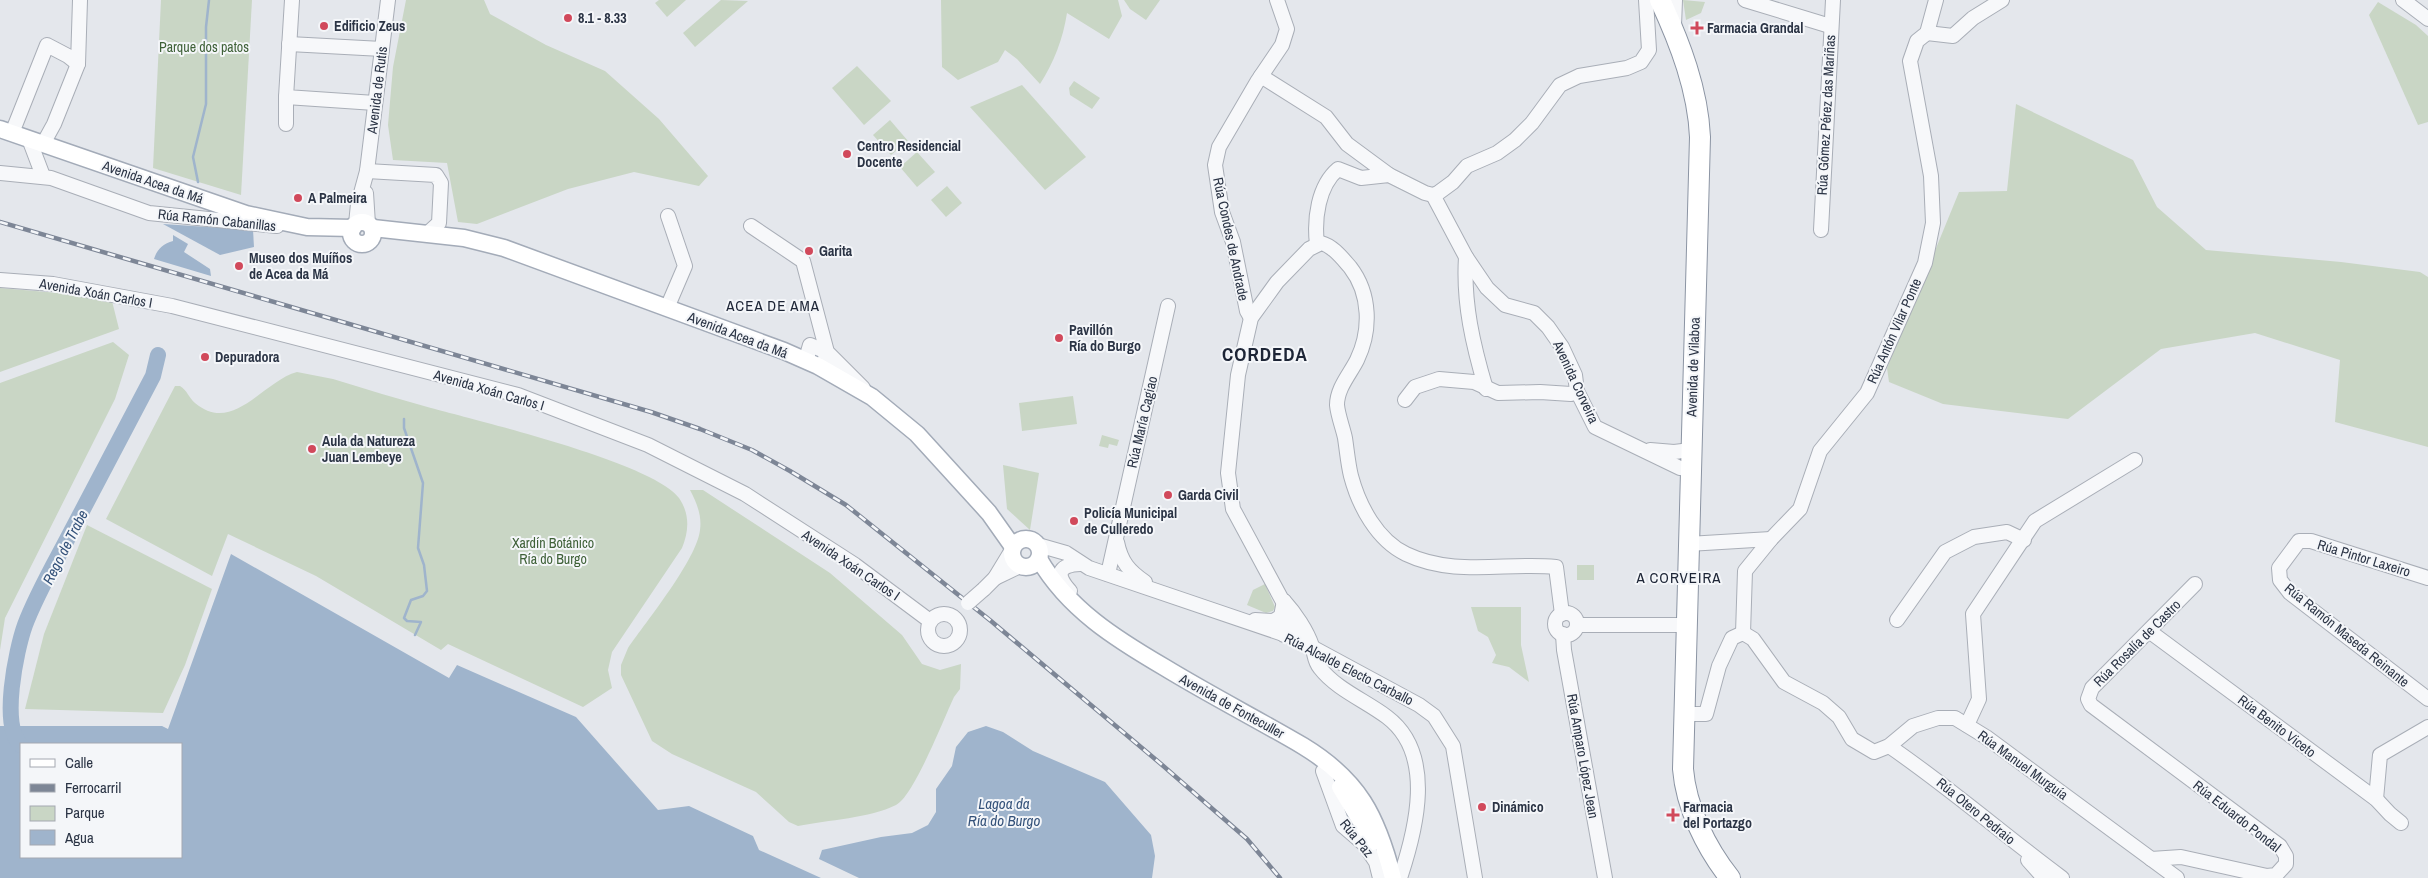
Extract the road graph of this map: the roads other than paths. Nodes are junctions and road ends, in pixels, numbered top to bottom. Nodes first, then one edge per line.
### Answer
1 (80, 0) edge
2 (292, 0) edge
3 (388, 0) edge
4 (1277, 0) edge
5 (1646, 0) edge
6 (1660, 0) edge
7 (1667, 0) edge
8 (1675, 0) edge
9 (1745, 0) edge
10 (1833, 0) edge
11 (1936, 0) edge
12 (2002, 0) edge
13 (2403, 0) edge
14 (2428, 19) edge
15 (1830, 26) junction
16 (1673, 27) junction
17 (1927, 33) junction
18 (289, 44) junction
19 (382, 49) junction
20 (78, 64) junction
21 (1261, 76) junction
22 (286, 97) junction
23 (375, 103) junction
24 (54, 124) junction
25 (286, 124) dead end
26 (6, 131) edge
27 (36, 141) junction
28 (60, 150) junction
29 (0, 173) edge
30 (366, 175) junction
31 (1389, 175) junction
32 (42, 176) junction
33 (1433, 195) junction
34 (668, 216) dead end
35 (751, 226) dead end
36 (308, 227) junction
37 (1821, 230) dead end
38 (362, 231) junction
39 (434, 235) junction
40 (1317, 244) junction
41 (1466, 257) junction
42 (0, 280) edge
43 (1168, 306) dead end
44 (667, 308) junction
45 (1251, 318) junction
46 (821, 325) junction
47 (810, 345) junction
48 (784, 351) junction
49 (827, 352) junction
50 (813, 364) junction
51 (1486, 389) junction
52 (1577, 391) junction
53 (872, 397) junction
54 (1405, 400) dead end
55 (1682, 459) junction
56 (2135, 460) dead end
57 (1116, 538) junction
58 (1771, 539) junction
59 (2024, 540) junction
60 (2299, 541) joint
61 (1688, 544) junction
62 (1027, 553) junction
63 (1077, 562) junction
64 (1108, 574) junction
65 (2428, 578) edge
66 (2196, 584) dead end
67 (1160, 593) junction
68 (1284, 601) junction
69 (1562, 614) junction
70 (1234, 618) junction
71 (954, 619) junction
72 (1897, 620) dead end
73 (930, 621) junction
74 (1578, 625) junction
75 (1686, 625) junction
76 (2149, 631) junction
77 (1743, 632) junction
78 (1109, 634) junction
79 (1284, 634) junction
80 (1563, 634) junction
81 (1313, 648) junction
82 (2428, 699) edge
83 (2091, 705) joint
84 (1683, 714) junction
85 (1967, 725) junction
86 (2428, 727) edge
87 (1889, 746) junction
88 (1328, 770) junction
89 (2376, 799) junction
90 (1354, 805) junction
91 (1338, 814) junction
92 (2402, 823) dead end
93 (2009, 838) junction
94 (1386, 848) junction
95 (2151, 858) junction
96 (1380, 878) edge
97 (1386, 878) edge
98 (1393, 878) edge
99 (1400, 878) edge
100 (1475, 878) edge
101 (1605, 878) edge
102 (1730, 878) edge
103 (2044, 878) edge
104 (2062, 878) edge
105 (2177, 878) edge

1 - 20 street
2 - 18 street
3 - 19 street, Avenida de Rutis
4 - 21 street, Rúa Condes de Andrade
5 - 33 street
6 - 16 highway, Avenida de Vilaboa
7 - 16 highway, Avenida de Vilaboa
8 - 16 street
9 - 15 street
10 - 15 street, Rúa Gómez Pérez das Mariñas
11 - 17 street, Rúa Antón Vilar Ponte
12 - 17 street
13 - 14 street
15 - 37 street, Rúa Gómez Pérez das Mariñas
16 - 55 highway, Avenida de Vilaboa
17 - 58 street, Rúa Antón Vilar Ponte
18 - 19 street
18 - 22 street
19 - 23 street, Avenida de Rutis
20 - 24 street
20 - 26 street
21 - 31 street
21 - 45 street, Rúa Condes de Andrade
22 - 23 street
22 - 25 street
23 - 30 street, Avenida de Rutis
24 - 27 street
24 - 28 street
26 - 27 main road, Avenida Acea da Má
27 - 28 main road, Avenida Acea da Má
27 - 32 street
28 - 36 main road, Avenida Acea da Má
29 - 32 street, Rúa Ramón Cabanillas
30 - 38 street, Avenida de Rutis
30 - 39 street
31 - 33 street
31 - 40 street
32 - 36 street, Rúa Ramón Cabanillas
33 - 41 street, Avenida Corveira
34 - 44 street
35 - 46 street
36 - 38 main road, Avenida Acea da Má
38 - 39 main road, Avenida Acea da Má
39 - 44 main road, Avenida Acea da Má
40 - 45 street
40 - 69 street
41 - 51 street
41 - 52 street, Avenida Corveira
42 - 73 street, Avenida Xoán Carlos I
43 - 57 street, Rúa María Cagiao
44 - 48 main road, Avenida Acea da Má
45 - 68 street
46 - 47 street
46 - 49 street
47 - 48 street
47 - 49 street
47 - 50 street
48 - 50 main road, Avenida Acea da Má
49 - 50 street
49 - 53 street
50 - 53 main road, Avenida Acea da Má
51 - 52 street
51 - 54 street
52 - 55 street, Avenida Corveira
53 - 62 main road, Avenida Acea da Má
55 - 61 highway, Avenida de Vilaboa
56 - 59 street
57 - 64 street, Rúa María Cagiao
57 - 67 street, Rúa María Cagiao
58 - 61 street
58 - 77 street, Rúa Antón Vilar Ponte
59 - 72 street
59 - 85 street
60 - 65 street, Rúa Pintor Laxeiro
60 - 82 street, Rúa Ramón Maseda Reinante
61 - 75 highway, Avenida de Vilaboa
62 - 63 street, Rúa Alcalde Electo Carballo
62 - 71 street, bridge
62 - 78 main road, Avenida de Fonteculler
62 - 88 main road, Avenida de Fonteculler
63 - 64 street, Rúa Alcalde Electo Carballo
63 - 78 street
64 - 67 street, Rúa Alcalde Electo Carballo
66 - 76 street, Rúa Rosalía de Castro
67 - 70 street, Rúa Alcalde Electo Carballo
68 - 70 street
68 - 79 street
68 - 81 street
69 - 74 street
69 - 80 street
70 - 79 street, Rúa Alcalde Electo Carballo
71 - 73 street
71 - 73 street
74 - 75 street
74 - 80 street
75 - 84 highway, Avenida de Vilaboa
76 - 83 street, Rúa Rosalía de Castro
76 - 89 street, Rúa Benito Viceto
77 - 84 street
77 - 87 street
78 - 88 main road, Avenida de Fonteculler
79 - 81 street, Rúa Alcalde Electo Carballo
80 - 101 street, Rúa Amparo López Jean
81 - 99 street
81 - 100 street, Rúa Alcalde Electo Carballo
83 - 95 street, Rúa Eduardo Pondal
84 - 102 highway, Avenida de Vilaboa
85 - 87 street, Rúa Manuel Murguía
85 - 95 street, Rúa Manuel Murguía
86 - 89 street
87 - 93 street, Rúa Otero Pedraio
88 - 90 main road, Avenida de Fonteculler
88 - 91 street, Rúa Paz
88 - 94 main road, Avenida de Fonteculler
89 - 92 street, Rúa Benito Viceto
90 - 91 street
90 - 94 street
90 - 97 main road, Avenida de Fonteculler
91 - 96 street, Rúa Paz
93 - 103 street
93 - 104 street, Rúa Otero Pedraio
94 - 98 main road, Avenida de Fonteculler
95 - 105 street, Rúa Manuel Murguía

